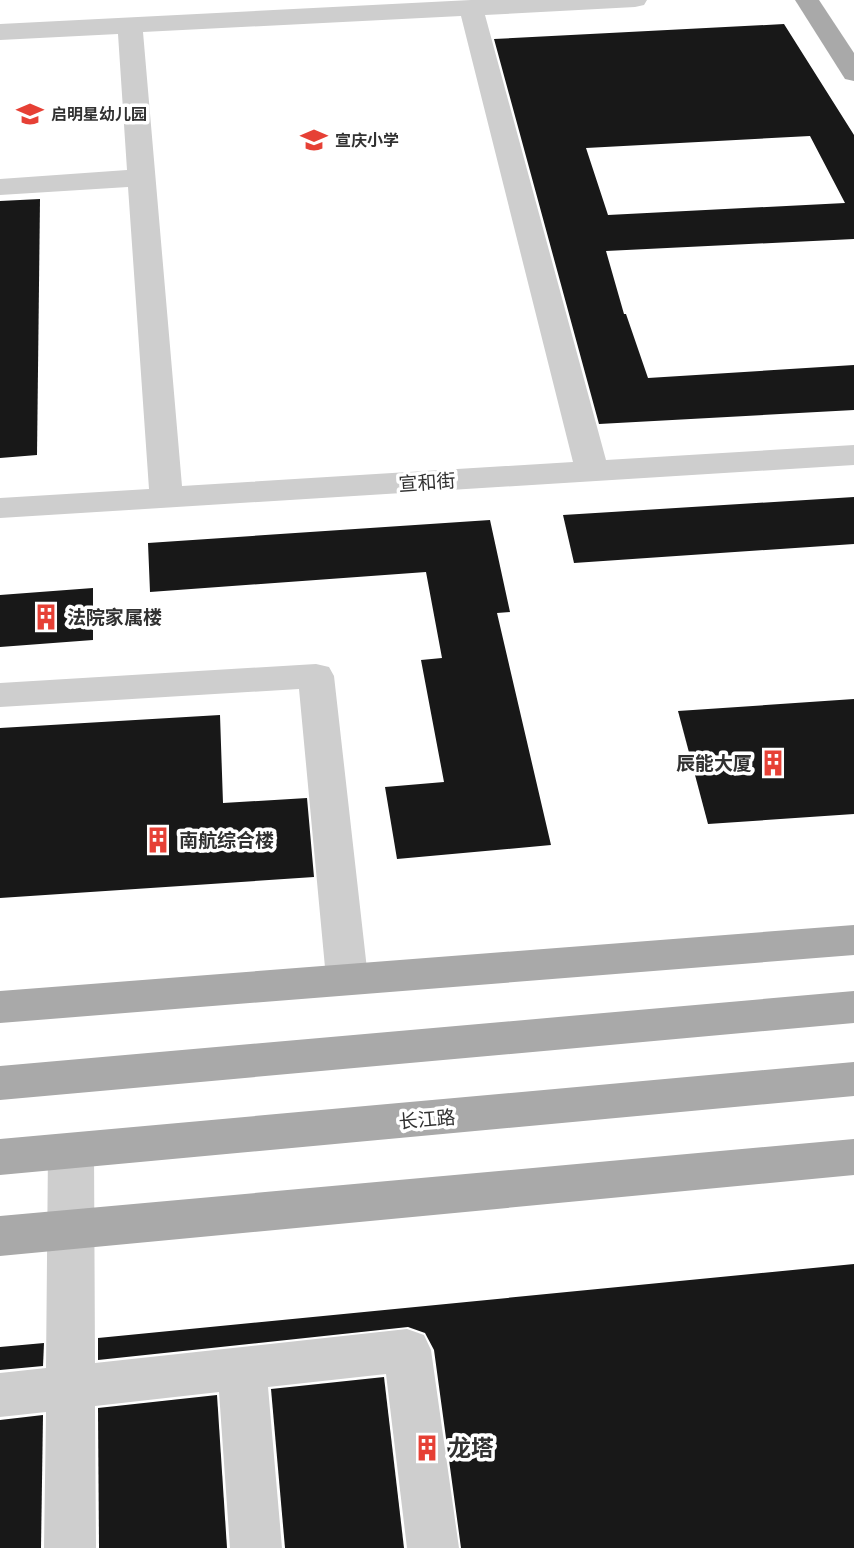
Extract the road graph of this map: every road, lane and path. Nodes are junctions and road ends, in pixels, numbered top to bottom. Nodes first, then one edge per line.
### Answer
1 (635, 0) edge
2 (807, 0) edge
3 (834, 0) edge
4 (471, 8) junction
5 (130, 24) junction
6 (854, 29) edge
7 (0, 32) edge
8 (854, 73) edge
9 (141, 178) junction
10 (0, 187) edge
11 (854, 455) edge
12 (592, 471) junction
13 (166, 498) junction
14 (0, 508) edge
15 (0, 695) edge
16 (854, 940) edge
17 (346, 978) junction
18 (0, 1007) edge
19 (854, 1007) edge
20 (854, 1079) edge
21 (0, 1083) edge
22 (71, 1151) junction
23 (0, 1157) edge
24 (854, 1157) edge
25 (71, 1230) junction
26 (0, 1236) edge
27 (242, 1368) junction
28 (71, 1388) junction
29 (0, 1395) edge
30 (70, 1548) edge
31 (256, 1548) edge
32 (433, 1548) edge

1 - 4 street
2 - 8 main road
3 - 6 main road
4 - 5 street
4 - 12 street
5 - 7 street
5 - 9 street
9 - 10 street
9 - 13 street
11 - 12 street, 宣和街
12 - 13 street, 宣和街
13 - 14 street, 宣和街
15 - 17 street
16 - 17 main road
17 - 18 main road
19 - 21 main road
20 - 22 main road, 长江路
22 - 23 main road, 长江路
22 - 25 street
24 - 25 main road
25 - 26 main road
25 - 28 street
27 - 28 street
27 - 31 street
27 - 32 street
28 - 29 street
28 - 30 street

